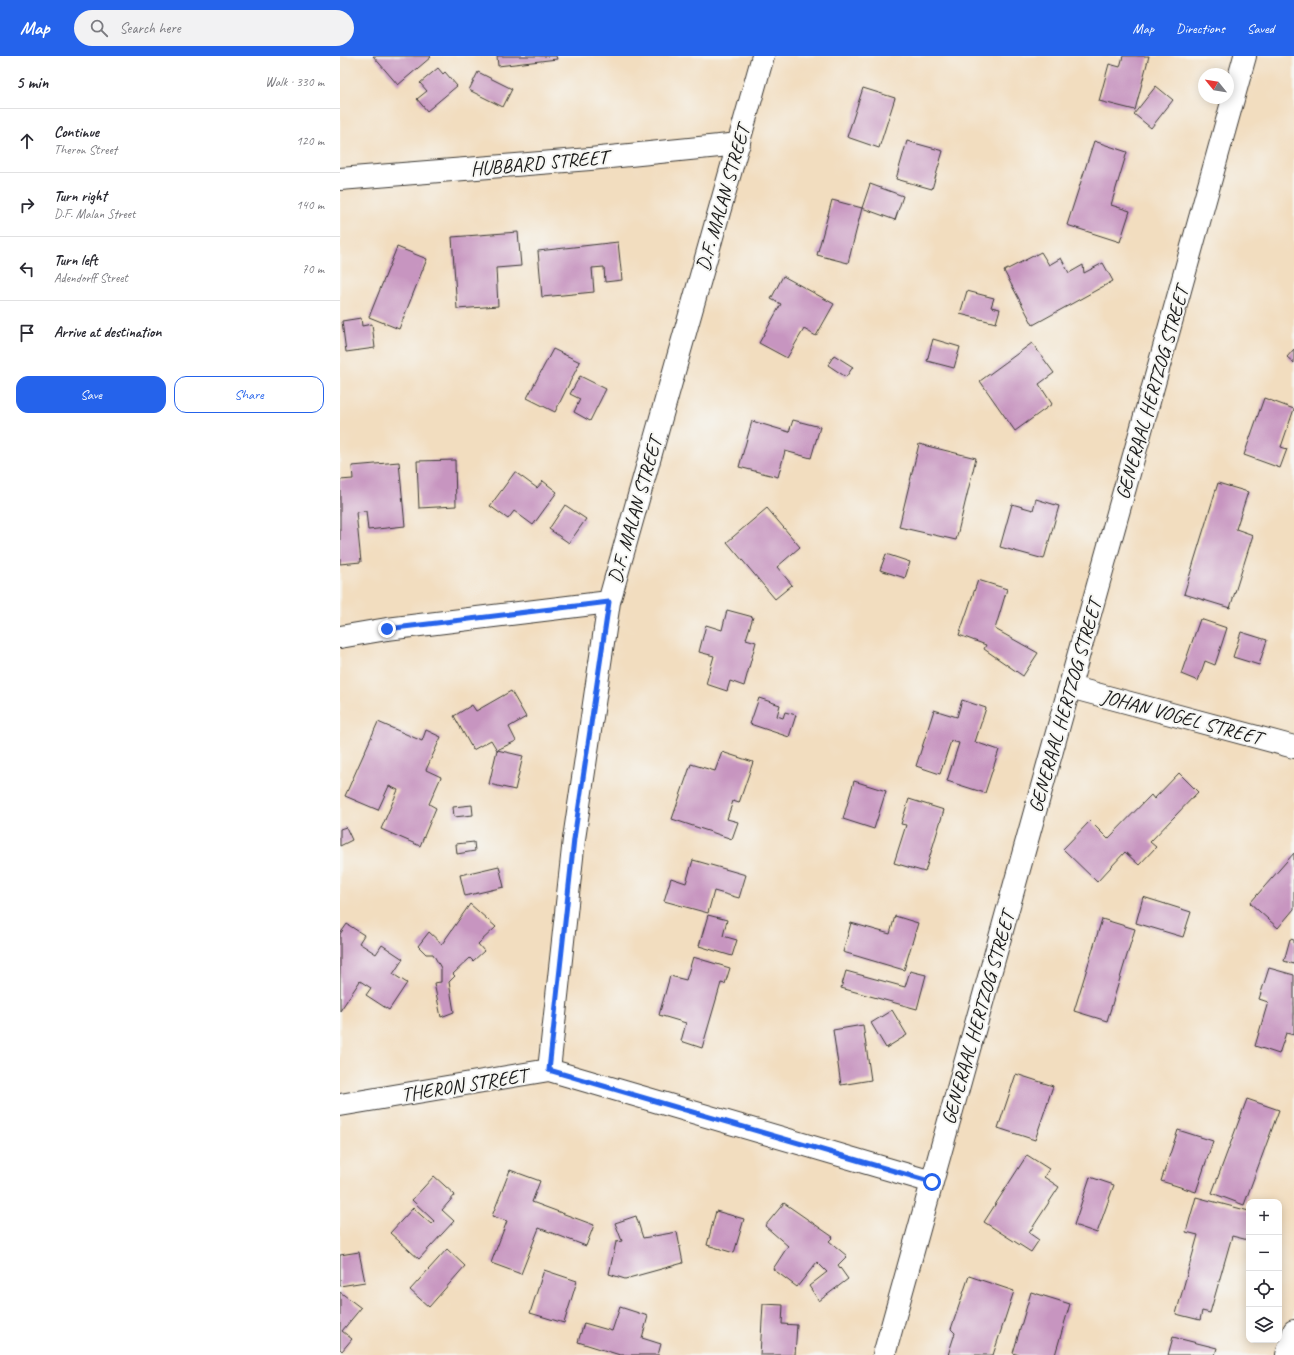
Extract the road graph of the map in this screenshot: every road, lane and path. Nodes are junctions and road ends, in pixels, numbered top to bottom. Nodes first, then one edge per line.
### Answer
1 (763, 56) edge
2 (1245, 56) edge
3 (739, 144) junction
4 (340, 179) edge
5 (609, 602) junction
6 (340, 637) edge
7 (1070, 688) junction
8 (1294, 747) edge
9 (549, 1070) junction
10 (340, 1105) edge
11 (932, 1182) junction
12 (1294, 1331) edge
13 (884, 1355) edge
14 (1287, 1355) edge

1 - 3 street, D.F. MALAN STREET
2 - 7 street, GENERAAL HERTZOG STREET
3 - 4 street, HUBBARD STREET
3 - 5 street, D.F. MALAN STREET
5 - 6 street
5 - 9 street, D.F. MALAN STREET
7 - 8 street, JOHAN VOGEL STREET
7 - 11 street, GENERAAL HERTZOG STREET
9 - 10 street, THERON STREET
9 - 11 street, THERON STREET
11 - 13 street, GENERAAL HERTZOG STREET
12 - 14 street

